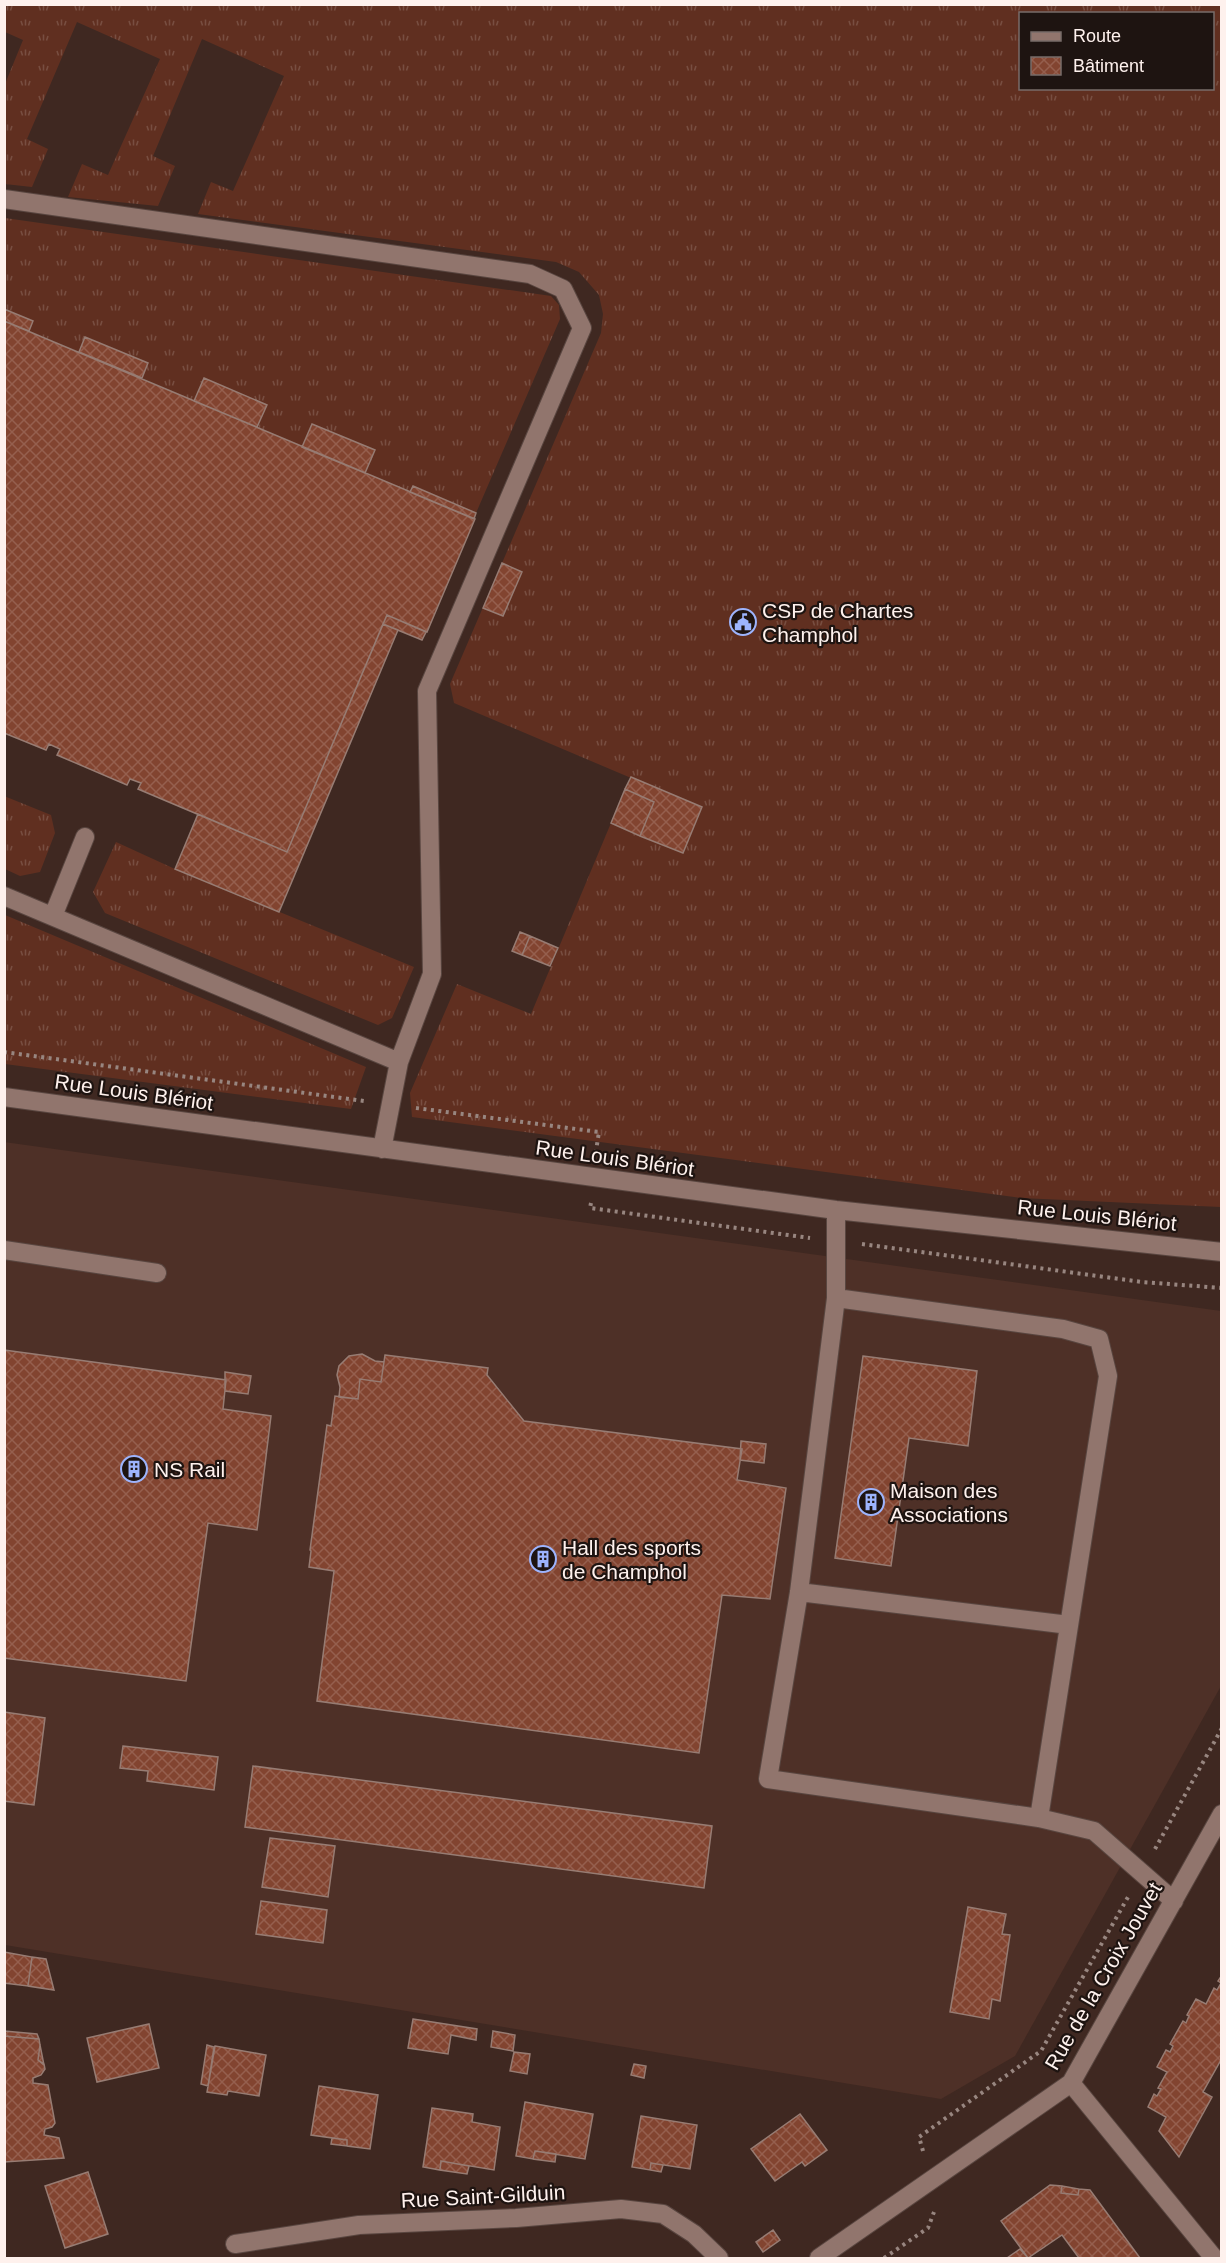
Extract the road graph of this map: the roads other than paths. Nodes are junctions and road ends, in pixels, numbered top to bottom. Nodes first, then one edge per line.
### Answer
1 (4, 199) edge
2 (85, 837) dead end
3 (4, 896) edge
4 (53, 916) junction
5 (399, 1062) junction
6 (4, 1097) edge
7 (382, 1149) junction
8 (836, 1210) junction
9 (4, 1250) edge
10 (1221, 1252) edge
11 (157, 1273) dead end
12 (836, 1298) junction
13 (799, 1592) junction
14 (1069, 1625) junction
15 (1221, 1814) edge
16 (1039, 1818) junction
17 (1174, 1901) junction
18 (1071, 2083) junction
19 (235, 2244) dead end
20 (719, 2259) edge
21 (819, 2259) edge
22 (1214, 2259) edge

1 - 5 street
2 - 4 street
3 - 4 street
4 - 5 street
5 - 7 street
6 - 7 street, Rue Louis Blériot
7 - 8 street, Rue Louis Blériot
8 - 10 street, Rue Louis Blériot
8 - 12 street
9 - 11 street
12 - 13 street
12 - 14 street
13 - 14 street
13 - 16 street
14 - 16 street
15 - 17 street, Rue de la Croix Jouvet
16 - 17 street
17 - 18 street, Rue de la Croix Jouvet
18 - 21 street, Rue de la Croix Jouvet
18 - 22 street
19 - 20 street, Rue Saint-Gilduin

